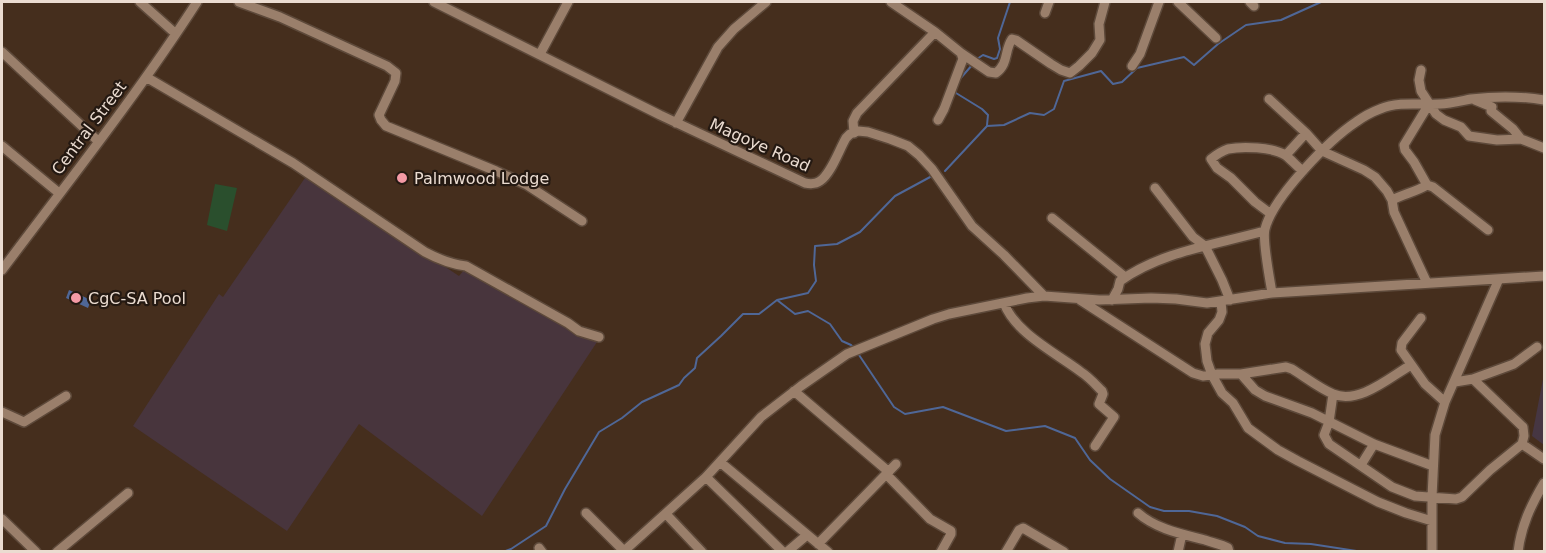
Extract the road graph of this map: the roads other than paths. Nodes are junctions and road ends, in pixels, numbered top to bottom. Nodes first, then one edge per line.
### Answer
1 (140, 2) edge
2 (197, 2) edge
3 (239, 2) edge
4 (434, 2) edge
5 (568, 2) edge
6 (766, 2) edge
7 (891, 2) edge
8 (1049, 2) edge
9 (1105, 2) edge
10 (1159, 2) edge
11 (1178, 2) edge
12 (1045, 13) dead end
13 (935, 32) junction
14 (176, 34) junction
15 (1216, 38) dead end
16 (2, 52) edge
17 (961, 53) junction
18 (540, 54) junction
19 (1132, 66) dead end
20 (1421, 70) dead end
21 (146, 77) junction
22 (1269, 99) dead end
23 (1472, 99) junction
24 (1545, 100) edge
25 (1428, 104) junction
26 (938, 120) dead end
27 (676, 123) junction
28 (855, 133) junction
29 (1306, 133) junction
30 (1521, 139) junction
31 (98, 141) junction
32 (2, 146) edge
33 (1545, 148) edge
34 (1322, 151) junction
35 (1286, 155) junction
36 (1303, 171) junction
37 (1427, 185) junction
38 (1155, 188) dead end
39 (59, 193) junction
40 (1392, 200) junction
41 (1271, 214) junction
42 (1052, 218) dead end
43 (582, 221) dead end
44 (1488, 230) dead end
45 (1264, 231) junction
46 (1205, 246) junction
47 (2, 270) edge
48 (1545, 276) edge
49 (1125, 277) junction
50 (1499, 279) junction
51 (1427, 283) junction
52 (1272, 293) junction
53 (1044, 297) junction
54 (1078, 299) junction
55 (1112, 300) junction
56 (1226, 301) junction
57 (1004, 303) junction
58 (1421, 318) dead end
59 (599, 337) dead end
60 (1537, 347) dead end
61 (1411, 365) junction
62 (1241, 374) junction
63 (1212, 375) junction
64 (1473, 379) junction
65 (1455, 382) junction
66 (794, 391) junction
67 (1333, 394) junction
68 (66, 396) dead end
69 (1445, 402) junction
70 (2, 412) edge
71 (1329, 422) junction
72 (1374, 444) junction
73 (1522, 444) junction
74 (1095, 446) dead end
75 (1545, 459) edge
76 (720, 462) junction
77 (1361, 465) junction
78 (1433, 466) junction
79 (891, 470) junction
80 (706, 477) junction
81 (1545, 483) edge
82 (128, 493) dead end
83 (1432, 497) junction
84 (586, 513) dead end
85 (1138, 513) dead end
86 (666, 514) junction
87 (2, 519) edge
88 (1432, 521) junction
89 (1182, 534) junction
90 (807, 535) junction
91 (818, 544) junction
92 (624, 551) edge
93 (36, 552) edge
94 (57, 552) edge
95 (702, 552) edge
96 (785, 552) edge
97 (828, 552) edge
98 (941, 552) edge
99 (1006, 552) edge
100 (1064, 552) edge
101 (1178, 552) edge
102 (1228, 552) edge
103 (1432, 552) edge
104 (1518, 552) edge

1 - 14 street
2 - 14 street, Central Street
3 - 43 street
4 - 18 street, Magoye Road
5 - 18 street
6 - 27 street
7 - 13 street
8 - 12 street
9 - 17 street
10 - 19 street
11 - 15 street
13 - 17 street
13 - 28 street
14 - 21 street, Central Street
16 - 31 street
17 - 26 street
18 - 27 street, Magoye Road
20 - 25 street
21 - 31 street, Central Street
21 - 59 street
22 - 29 street
23 - 24 street
23 - 25 street
23 - 30 street
25 - 30 street
25 - 34 street
25 - 37 street
27 - 28 street, Magoye Road
28 - 53 street
29 - 34 street
29 - 35 street
30 - 33 street
31 - 39 street, Central Street
32 - 39 street
34 - 36 street
34 - 40 street
35 - 36 street
35 - 41 street
36 - 41 street
37 - 40 street
37 - 44 street
38 - 46 street
39 - 47 street, Central Street
40 - 51 street
41 - 45 street
42 - 49 street
45 - 46 street
45 - 52 street
46 - 49 street
46 - 56 street
48 - 50 street
49 - 55 street
50 - 51 street
50 - 65 street
51 - 52 street
52 - 56 street
53 - 54 street
53 - 57 street
54 - 55 street
54 - 63 street
55 - 56 street
56 - 63 street
57 - 66 street
57 - 74 street
58 - 61 street
60 - 64 street
61 - 67 street
61 - 69 street
62 - 63 street
62 - 67 street
62 - 71 street
63 - 88 street
64 - 65 street
64 - 73 street
65 - 69 street
66 - 76 street
66 - 79 street
67 - 71 street
68 - 70 street
69 - 78 street
71 - 72 street
71 - 77 street
72 - 77 street
72 - 78 street
73 - 75 street
73 - 83 street
76 - 80 street
76 - 90 street
77 - 83 street
78 - 83 street
79 - 91 street
79 - 98 street
80 - 86 street
80 - 96 street
81 - 104 street
82 - 94 street
83 - 88 street
84 - 92 street
85 - 89 street
86 - 92 street
86 - 95 street
87 - 93 street
88 - 103 street
89 - 101 street
89 - 102 street
90 - 91 street
90 - 96 street
91 - 97 street
99 - 100 street

